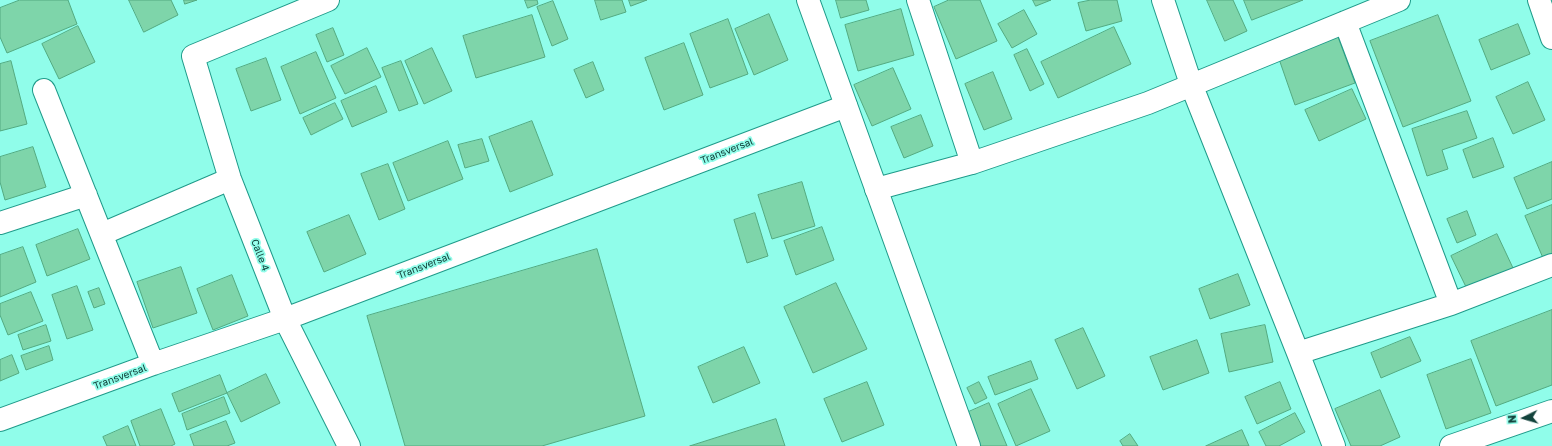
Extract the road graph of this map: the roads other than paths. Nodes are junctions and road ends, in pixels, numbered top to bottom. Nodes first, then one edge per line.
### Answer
1 (328, 0) edge
2 (808, 0) edge
3 (918, 0) edge
4 (1163, 0) edge
5 (1399, 0) edge
6 (1539, 0) edge
7 (1346, 22) junction
8 (1552, 38) edge
9 (1191, 84) junction
10 (44, 90) dead end
11 (846, 106) junction
12 (972, 163) junction
13 (230, 180) junction
14 (876, 189) junction
15 (86, 195) junction
16 (0, 223) edge
17 (102, 234) junction
18 (1552, 265) edge
19 (1451, 304) junction
20 (285, 319) junction
21 (1298, 353) junction
22 (153, 364) junction
23 (1552, 411) edge
24 (0, 420) edge
25 (349, 446) edge
26 (969, 446) edge
27 (1334, 446) edge
28 (1451, 446) edge

1 - 13 street, Calle 4
2 - 11 street
3 - 12 street
4 - 9 street
5 - 7 street
6 - 8 street
7 - 9 street
7 - 19 street
9 - 12 street
9 - 21 street
10 - 15 street
11 - 14 street
11 - 20 street, Transversal
12 - 14 street
13 - 17 street
13 - 20 street, Calle 4
14 - 26 street
15 - 16 street
15 - 17 street
17 - 22 street
18 - 19 street
19 - 21 street
20 - 22 street, Transversal
20 - 25 street, Calle 4
21 - 27 street
22 - 24 street, Transversal
23 - 28 street

